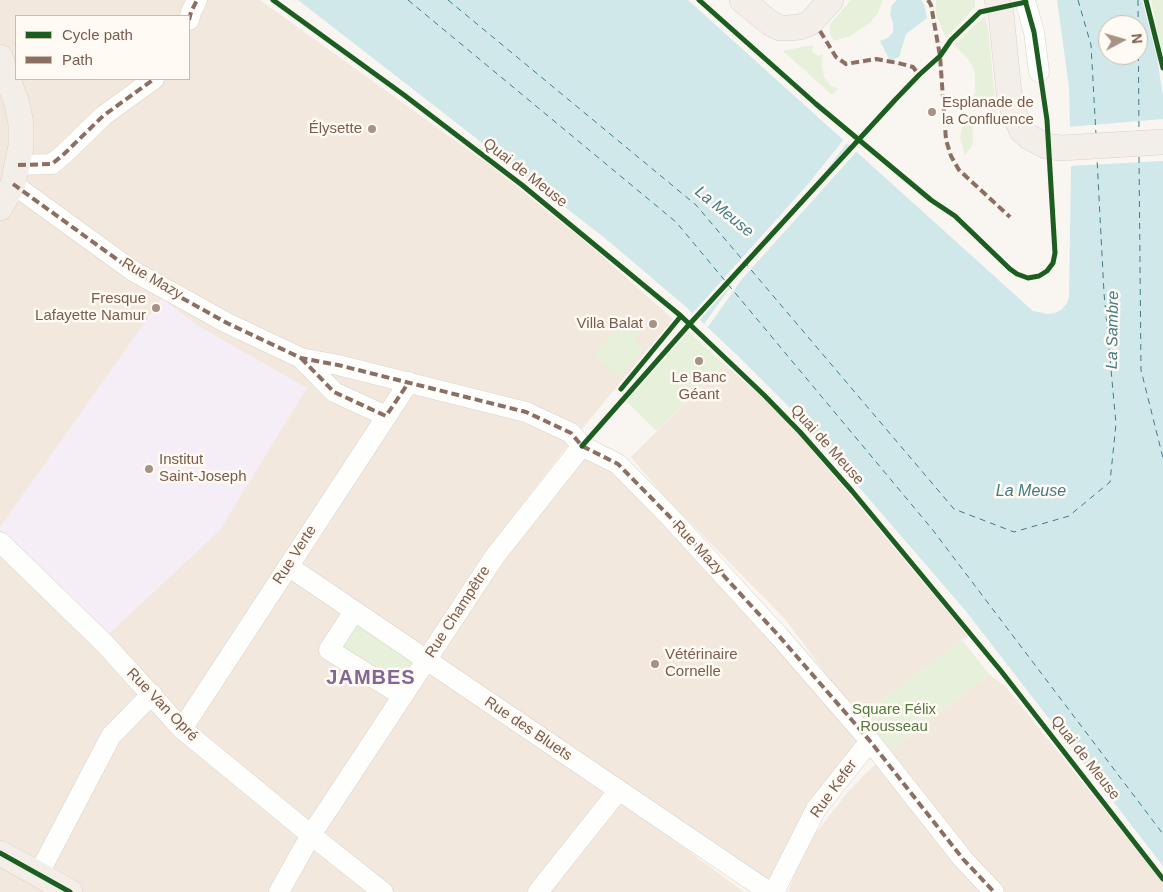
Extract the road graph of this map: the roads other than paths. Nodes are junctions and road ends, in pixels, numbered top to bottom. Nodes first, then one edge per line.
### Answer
1 (197, 0) edge
2 (742, 0) edge
3 (831, 0) edge
4 (997, 0) edge
5 (1025, 0) edge
6 (190, 15) edge
7 (0, 57) edge
8 (1039, 72) dead end
9 (153, 80) edge
10 (1163, 142) edge
11 (16, 175) junction
12 (0, 208) edge
13 (301, 358) junction
14 (409, 382) junction
15 (386, 416) junction
16 (582, 446) junction
17 (0, 542) edge
18 (288, 566) junction
19 (354, 611) junction
20 (427, 660) junction
21 (152, 694) junction
22 (403, 696) junction
23 (182, 729) junction
24 (870, 741) junction
25 (619, 790) junction
26 (311, 836) junction
27 (0, 853) edge
28 (38, 875) junction
29 (70, 892) edge
30 (279, 892) edge
31 (383, 892) edge
32 (538, 892) edge
33 (769, 892) edge
34 (774, 892) edge
35 (994, 892) edge

1 - 6 street
2 - 3 main road
4 - 10 main road
5 - 8 street
7 - 11 main road
9 - 11 street
11 - 12 main road
11 - 13 street, Rue Mazy
13 - 14 street, Rue Mazy
13 - 15 street, Rue Mazy
14 - 15 street, Rue Verte
14 - 16 street, Rue Mazy
15 - 18 street, Rue Verte
16 - 20 street, Rue Champêtre
16 - 24 street, Rue Mazy
17 - 21 street, Rue Van Opré
18 - 19 street, Rue des Bluets
18 - 23 street, Rue Verte
19 - 20 street, Rue des Bluets
19 - 22 street
20 - 22 street, Rue Champêtre
20 - 25 street, Rue des Bluets
21 - 23 street, Rue Van Opré
21 - 28 street
22 - 26 street, Rue Champêtre
23 - 26 street, Rue Van Opré
24 - 34 street, Rue Kefer
24 - 35 street, Rue Mazy
25 - 32 street
25 - 33 street, Rue des Bluets
26 - 30 street, Rue Champêtre
26 - 31 street, Rue Van Opré
27 - 28 main road
28 - 29 main road

